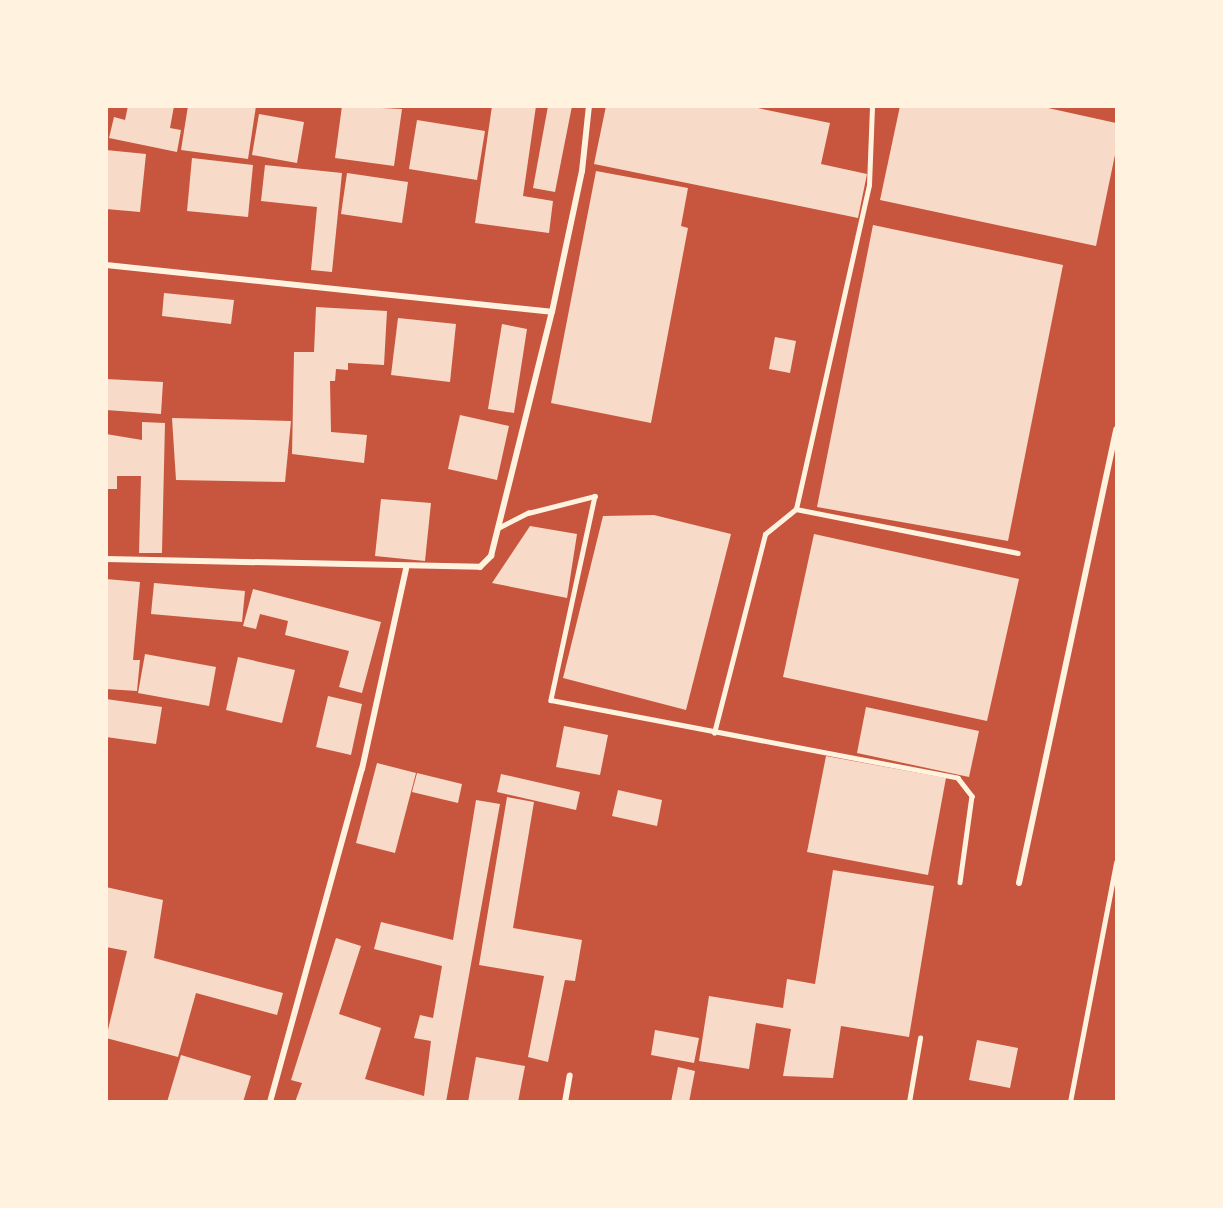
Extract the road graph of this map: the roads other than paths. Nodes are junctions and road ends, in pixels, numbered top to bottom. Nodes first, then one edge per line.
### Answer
1 (589, 106) edge
2 (872, 107) edge
3 (106, 265) edge
4 (552, 312) junction
5 (1116, 429) edge
6 (796, 509) junction
7 (498, 528) junction
8 (1018, 553) dead end
9 (106, 559) edge
10 (406, 569) junction
11 (714, 733) junction
12 (1116, 862) edge
13 (960, 882) dead end
14 (1019, 883) dead end
15 (920, 1038) dead end
16 (570, 1075) dead end
17 (270, 1101) edge
18 (565, 1101) edge
19 (909, 1101) edge
20 (1070, 1101) edge

1 - 4 street
2 - 6 lane
3 - 4 street
4 - 7 street
5 - 14 street
6 - 8 lane
6 - 11 lane
7 - 10 street
7 - 11 lane
9 - 10 street
10 - 17 street
11 - 13 lane
12 - 20 lane
15 - 19 lane
16 - 18 street

